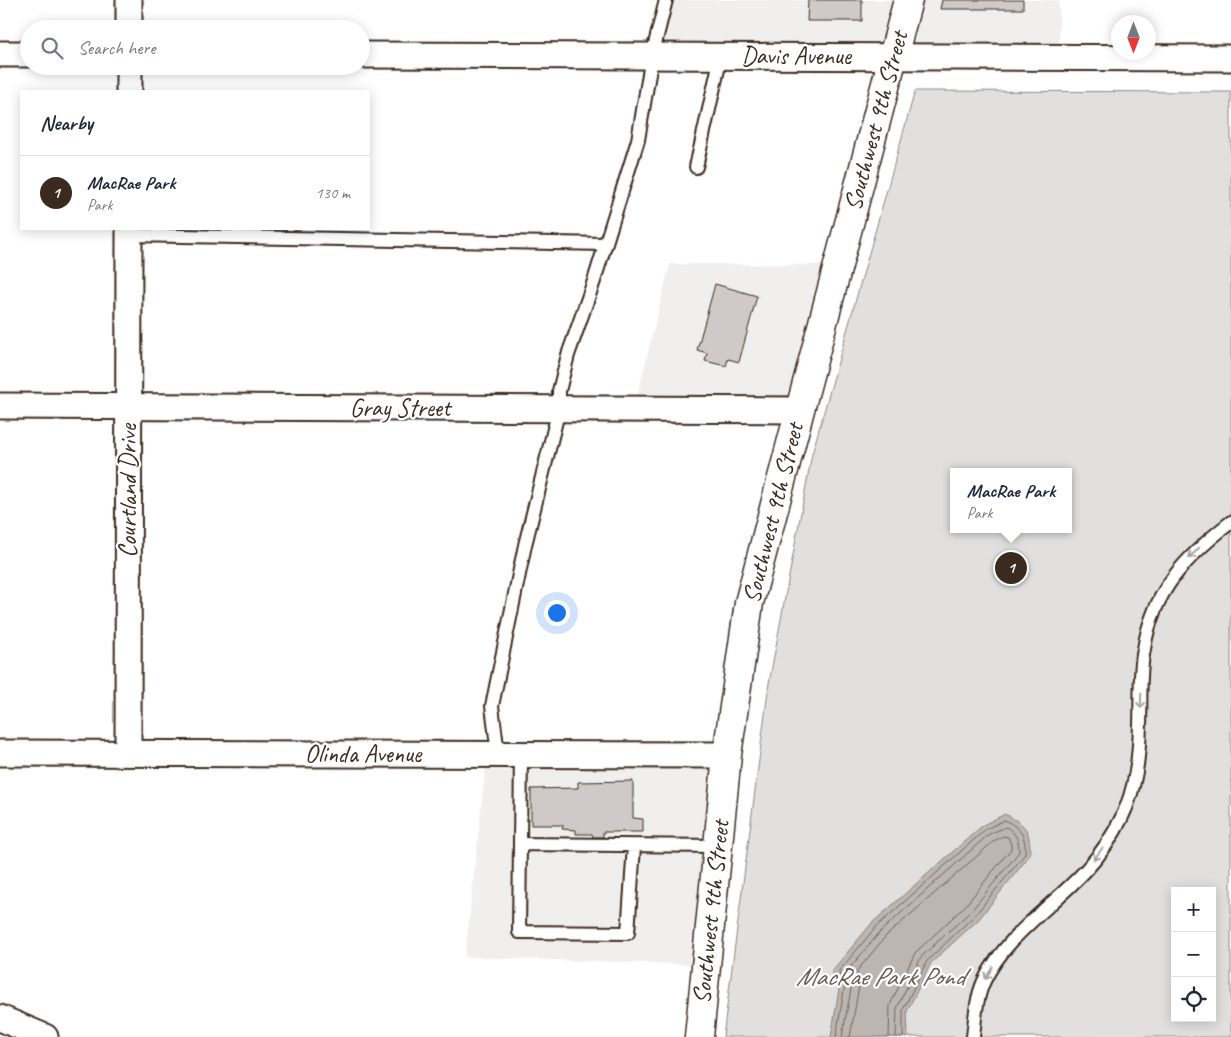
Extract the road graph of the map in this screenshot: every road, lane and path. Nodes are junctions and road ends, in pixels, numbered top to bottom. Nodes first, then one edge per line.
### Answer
1 (129, 0) edge
2 (666, 0) edge
3 (908, 0) edge
4 (129, 20) edge
5 (0, 54) edge
6 (20, 54) edge
7 (370, 55) edge
8 (652, 56) junction
9 (721, 56) junction
10 (892, 57) junction
11 (1231, 58) edge
12 (128, 75) edge
13 (128, 90) edge
14 (696, 167) dead end
15 (128, 232) edge
16 (606, 244) junction
17 (0, 406) edge
18 (128, 407) junction
19 (559, 409) junction
20 (799, 410) junction
21 (1231, 522) edge
22 (0, 753) edge
23 (128, 753) junction
24 (509, 754) junction
25 (727, 755) junction
26 (520, 844) junction
27 (634, 846) junction
28 (718, 846) junction
29 (0, 1018) edge
30 (45, 1037) edge
31 (699, 1037) edge
32 (973, 1037) edge

1 - 4 street
2 - 8 lane
3 - 10 main road, Southwest 9th Street
5 - 6 street
7 - 8 street, Davis Avenue
8 - 9 street, Davis Avenue
8 - 16 lane
9 - 10 street, Davis Avenue
9 - 14 lane
10 - 11 street, Davis Avenue
10 - 20 main road, Southwest 9th Street
12 - 13 street
15 - 16 lane
15 - 18 street, Courtland Drive
16 - 19 lane
17 - 18 street, Gray Street
18 - 19 street, Gray Street
18 - 23 street, Courtland Drive
19 - 20 street, Gray Street
19 - 24 lane
20 - 25 main road, Southwest 9th Street
21 -> 32 lane
22 - 23 street, Olinda Avenue
23 - 24 street, Olinda Avenue
24 - 25 street, Olinda Avenue
24 - 26 lane
25 - 28 main road, Southwest 9th Street
26 - 27 lane
26 - 27 lane
27 - 28 lane
28 - 31 main road, Southwest 9th Street
29 - 30 street

